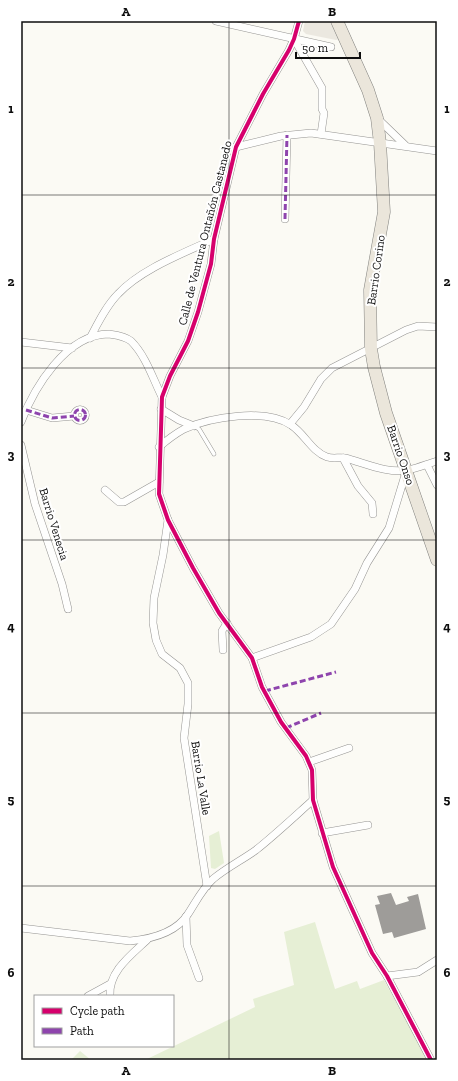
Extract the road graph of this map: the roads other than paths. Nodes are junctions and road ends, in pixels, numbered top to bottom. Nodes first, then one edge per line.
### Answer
1 (216, 21) edge
2 (299, 21) edge
3 (337, 21) edge
4 (294, 39) junction
5 (332, 48) dead end
6 (377, 118) junction
7 (321, 134) junction
8 (394, 134) junction
9 (287, 135) junction
10 (380, 139) junction
11 (405, 146) junction
12 (236, 147) junction
13 (437, 151) edge
14 (285, 219) dead end
15 (214, 239) junction
16 (437, 328) edge
17 (90, 338) junction
18 (21, 342) edge
19 (72, 348) junction
20 (371, 349) junction
21 (162, 397) junction
22 (161, 409) junction
23 (26, 410) junction
24 (74, 416) dead end
25 (21, 422) edge
26 (290, 424) junction
27 (194, 426) junction
28 (21, 445) edge
29 (159, 447) junction
30 (214, 454) dead end
31 (344, 458) junction
32 (437, 462) edge
33 (427, 465) junction
34 (407, 470) junction
35 (159, 482) junction
36 (437, 485) edge
37 (105, 490) dead end
38 (373, 514) dead end
39 (168, 520) junction
40 (437, 560) edge
41 (68, 609) dead end
42 (227, 623) junction
43 (223, 650) dead end
44 (252, 658) junction
45 (349, 748) dead end
46 (308, 762) junction
47 (313, 800) junction
48 (368, 825) dead end
49 (322, 833) junction
50 (207, 886) junction
51 (186, 917) junction
52 (21, 928) edge
53 (147, 940) junction
54 (437, 960) edge
55 (387, 976) junction
56 (199, 978) dead end
57 (110, 984) junction
58 (90, 995) edge
59 (110, 995) edge
60 (430, 1060) edge

1 - 4 street
2 - 4 street, Calle de Ventura Ontañón Castanedo
3 - 6 main road, Barrio Corino
4 - 5 street
4 - 7 street
4 - 12 street, Calle de Ventura Ontañón Castanedo
6 - 8 street
6 - 10 main road, Barrio Corino
7 - 9 street
7 - 10 street
8 - 10 street
8 - 11 street
9 - 12 street
9 - 14 street
10 - 11 street
10 - 20 main road, Barrio Corino
11 - 13 street
12 - 15 street, Calle de Ventura Ontañón Castanedo
15 - 17 street
15 - 21 street, Calle de Ventura Ontañón Castanedo
16 - 20 street
17 - 19 street
17 - 21 street
18 - 19 street
19 - 23 street
20 - 26 street
20 - 34 main road, Barrio Onso
21 - 22 street, Calle de Ventura Ontañón Castanedo
22 - 27 street
22 - 29 street, Calle de Ventura Ontañón Castanedo
23 - 24 street
23 - 25 street
26 - 27 street
26 - 31 street
27 - 29 street
27 - 30 lane
28 - 41 street, Barrio Venecia
29 - 35 street, Calle de Ventura Ontañón Castanedo
31 - 34 street
31 - 38 street
32 - 33 street
33 - 34 street
33 - 36 street
34 - 40 main road, Barrio Onso
34 - 44 street
35 - 37 street
35 - 39 street, Calle de Ventura Ontañón Castanedo
39 - 42 street, Calle de Ventura Ontañón Castanedo
39 - 50 street, Barrio La Valle
42 - 43 street
42 - 44 street, Calle de Ventura Ontañón Castanedo
44 - 46 street, Calle de Ventura Ontañón Castanedo
45 - 46 street
46 - 47 street, Calle de Ventura Ontañón Castanedo
47 - 49 street, Calle de Ventura Ontañón Castanedo
47 - 50 street
48 - 49 street
49 - 55 street, Calle de Ventura Ontañón Castanedo
50 - 51 street
51 - 53 street
51 - 56 street
52 - 53 street
53 - 57 street
54 - 55 street
55 - 60 street, Calle de Ventura Ontañón Castanedo
57 - 58 street
57 - 59 street

